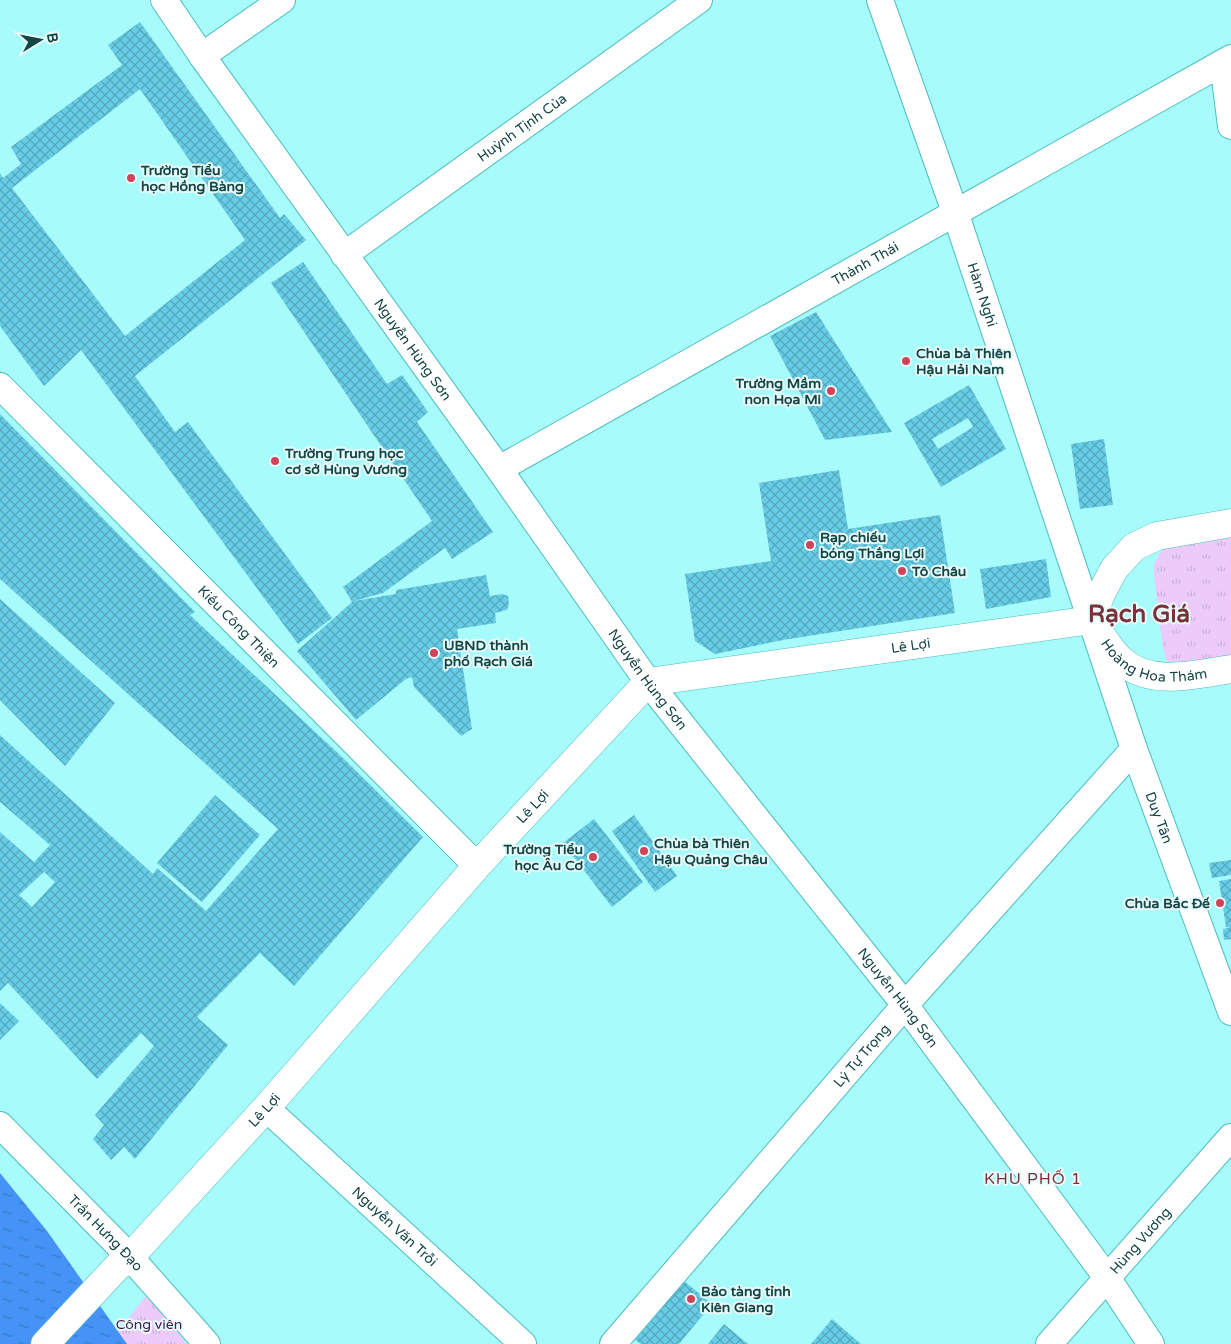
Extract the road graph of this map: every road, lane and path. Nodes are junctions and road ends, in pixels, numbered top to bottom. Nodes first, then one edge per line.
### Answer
1 (164, 0) edge
2 (282, 0) edge
3 (699, 0) edge
4 (880, 0) edge
5 (202, 56) junction
6 (1227, 60) edge
7 (1231, 126) edge
8 (955, 212) junction
9 (344, 255) junction
10 (0, 386) edge
11 (499, 469) junction
12 (1231, 523) edge
13 (1092, 620) junction
14 (1231, 670) edge
15 (648, 682) junction
16 (1134, 748) junction
17 (477, 866) junction
18 (905, 1005) junction
19 (1231, 1012) edge
20 (266, 1108) junction
21 (0, 1125) edge
22 (1231, 1137) edge
23 (124, 1261) junction
24 (1108, 1279) junction
25 (45, 1344) edge
26 (207, 1344) edge
27 (523, 1344) edge
28 (614, 1344) edge
29 (1049, 1344) edge
30 (1151, 1344) edge

1 - 5 street, Nguyễn Hùng Sơn
2 - 5 street
3 - 9 street, Huỳnh Tịnh Của
4 - 8 street, Hàm Nghi
5 - 9 street, Nguyễn Hùng Sơn
6 - 7 street
6 - 8 street, Thành Thái
8 - 11 street, Thành Thái
8 - 13 street, Hàm Nghi
9 - 11 street, Nguyễn Hùng Sơn
10 - 17 street, Kiều Công Thiện
11 - 15 street, Nguyễn Hùng Sơn
12 - 13 main road
13 - 14 main road, Hoàng Hoa Thám
13 - 15 main road, Lê Lợi
13 - 16 street, Duy Tân
15 - 17 main road, Lê Lợi
15 - 18 street, Nguyễn Hùng Sơn
16 - 18 street, Lý Tự Trọng
16 - 19 street, Duy Tân
17 - 20 main road, Lê Lợi
18 - 24 street, Nguyễn Hùng Sơn
18 - 28 street, Lý Tự Trọng
20 - 23 main road, Lê Lợi
20 - 27 street, Nguyễn Văn Trỗi
21 - 23 street, Trần Hưng Đạo
22 - 24 street, Hùng Vương
23 - 25 main road, Lê Lợi
23 - 26 street, Trần Hưng Đạo
24 - 29 street, Hùng Vương
24 - 30 street, Nguyễn Hùng Sơn

